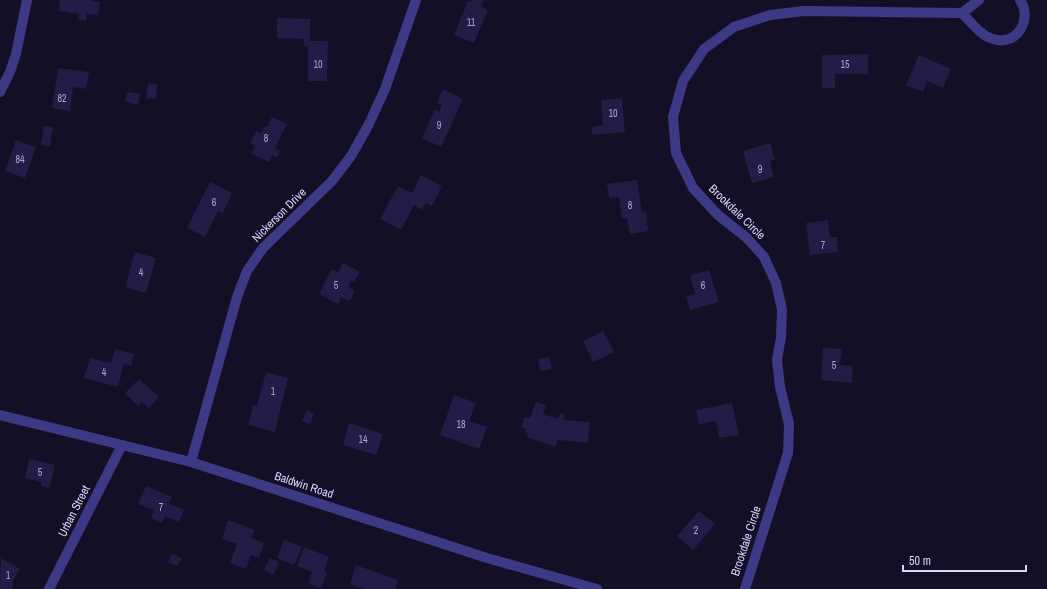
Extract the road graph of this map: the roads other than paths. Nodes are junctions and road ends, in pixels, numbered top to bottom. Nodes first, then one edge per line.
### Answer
1 (27, 0) edge
2 (416, 0) edge
3 (979, 0) edge
4 (1020, 0) edge
5 (962, 13) junction
6 (0, 92) edge
7 (0, 415) edge
8 (122, 445) junction
9 (191, 462) junction
10 (49, 589) edge
11 (597, 589) edge
12 (745, 589) edge

1 - 6 street
2 - 9 street, Nickerson Drive
3 - 5 street
4 - 5 street
5 - 12 street, Brookdale Circle
7 - 8 street, Baldwin Road
8 - 9 street, Baldwin Road
8 - 10 street, Urban Street
9 - 11 street, Baldwin Road

